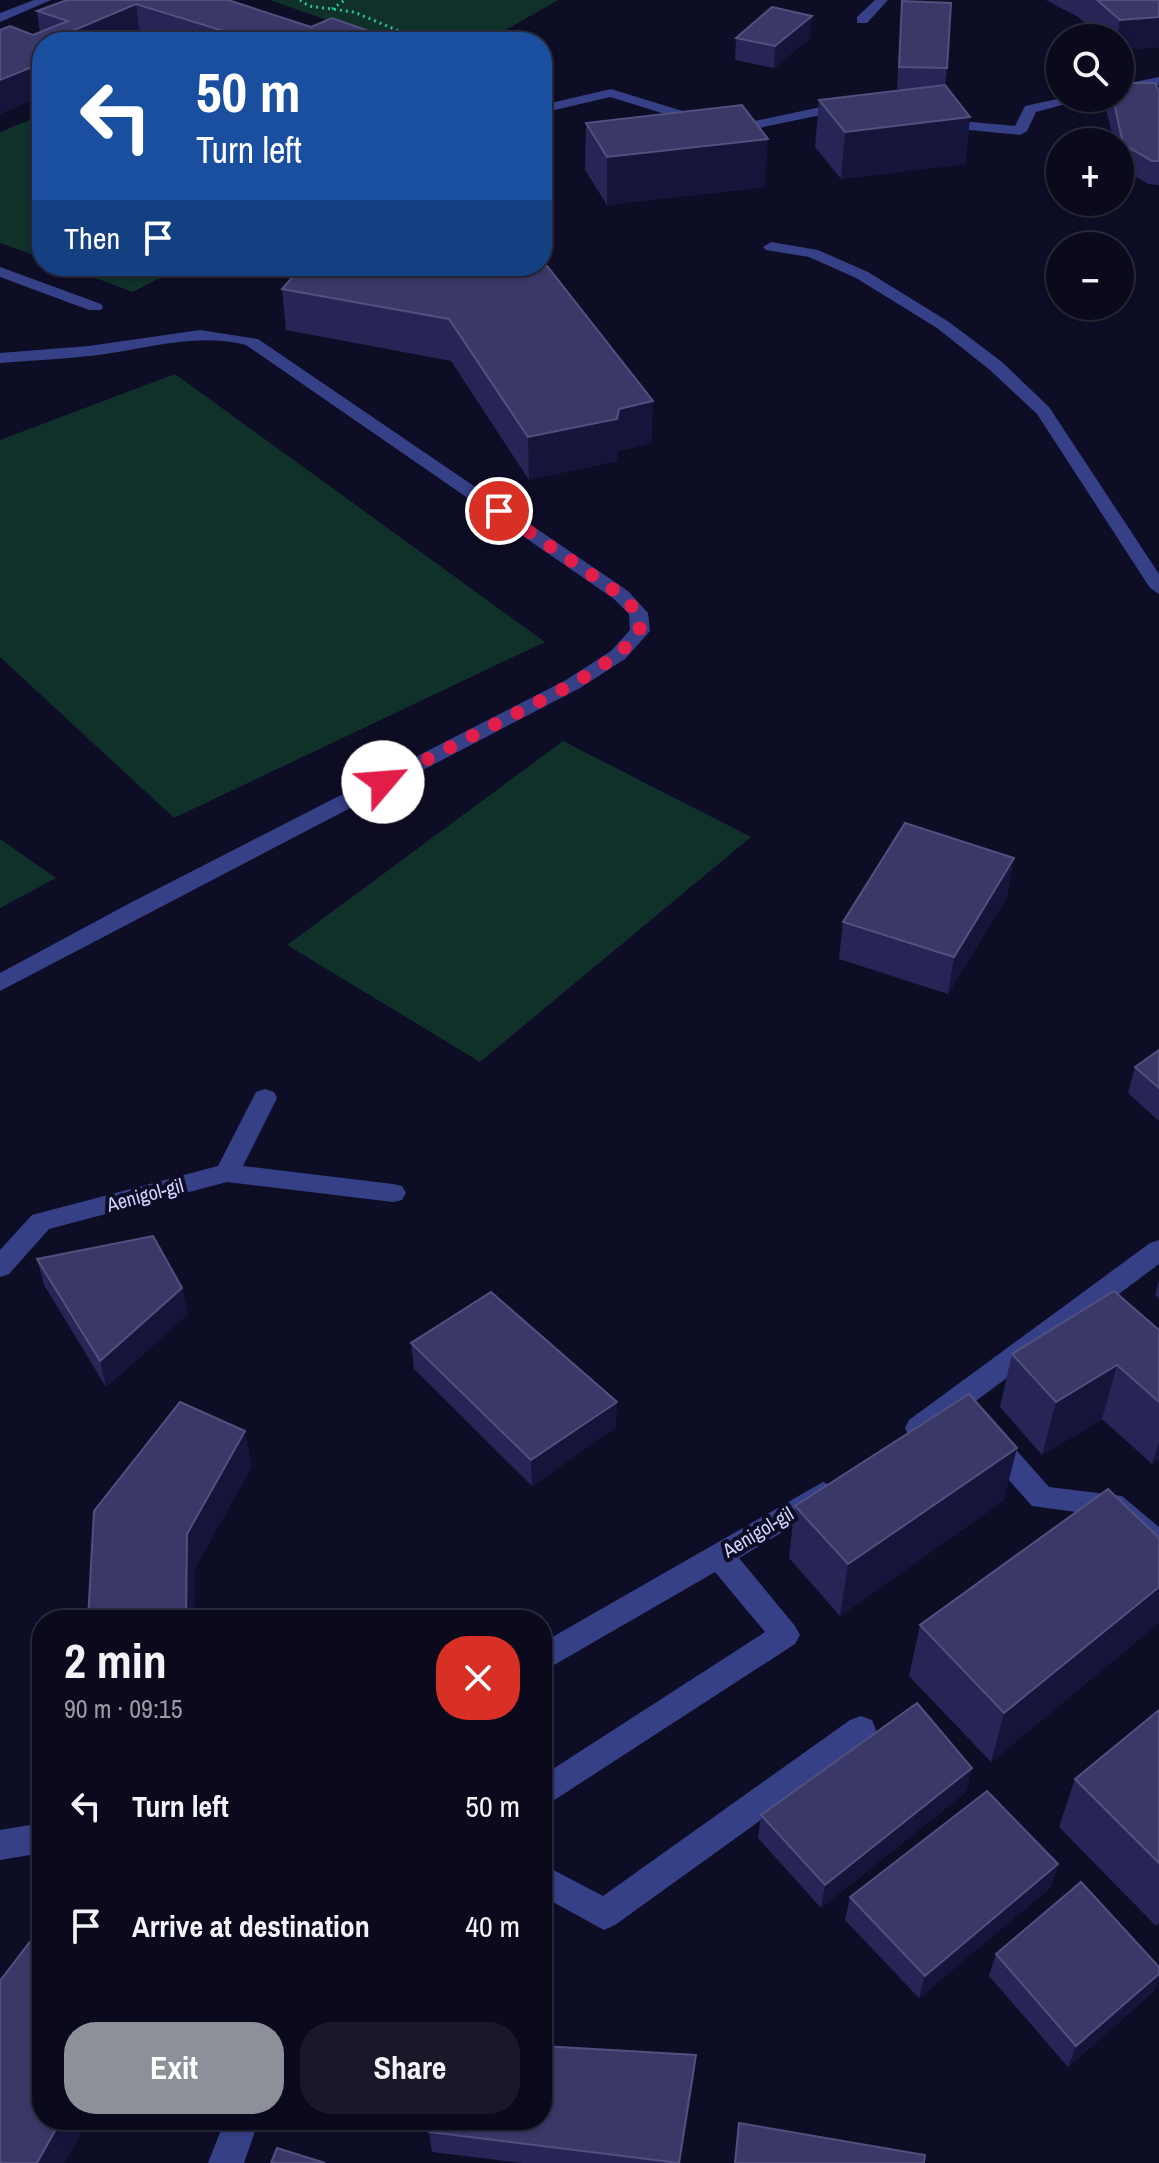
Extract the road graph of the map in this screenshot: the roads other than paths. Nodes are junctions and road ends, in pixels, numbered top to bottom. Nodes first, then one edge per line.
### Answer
1 (45, 0) edge
2 (882, 0) edge
3 (0, 18) edge
4 (862, 20) dead end
5 (1159, 81) edge
6 (1134, 86) edge
7 (1046, 106) edge
8 (552, 107) edge
9 (867, 116) edge
10 (928, 122) edge
11 (771, 247) dead end
12 (0, 272) edge
13 (95, 307) dead end
14 (0, 358) edge
15 (1159, 588) edge
16 (0, 983) edge
17 (265, 1098) dead end
18 (227, 1173) junction
19 (393, 1193) dead end
20 (1159, 1250) edge
21 (0, 1267) edge
22 (955, 1402) junction
23 (898, 1444) edge
24 (851, 1477) edge
25 (1159, 1544) edge
26 (719, 1555) junction
27 (552, 1653) edge
28 (861, 1730) dead end
29 (552, 1786) edge
30 (32, 1840) edge
31 (0, 1845) edge
32 (552, 1885) edge
33 (238, 2130) edge
34 (226, 2163) edge

1 - 3 street
2 - 4 street
5 - 6 street
7 - 10 street
8 - 9 street
11 - 15 street
12 - 13 street
14 - 16 street
17 - 18 street
18 - 19 street
18 - 21 street, Aenigol-gil
20 - 22 street
22 - 23 street
22 - 25 street
24 - 26 street, Aenigol-gil
26 - 27 street, Aenigol-gil
26 - 29 street
28 - 32 street
30 - 31 street
33 - 34 street

